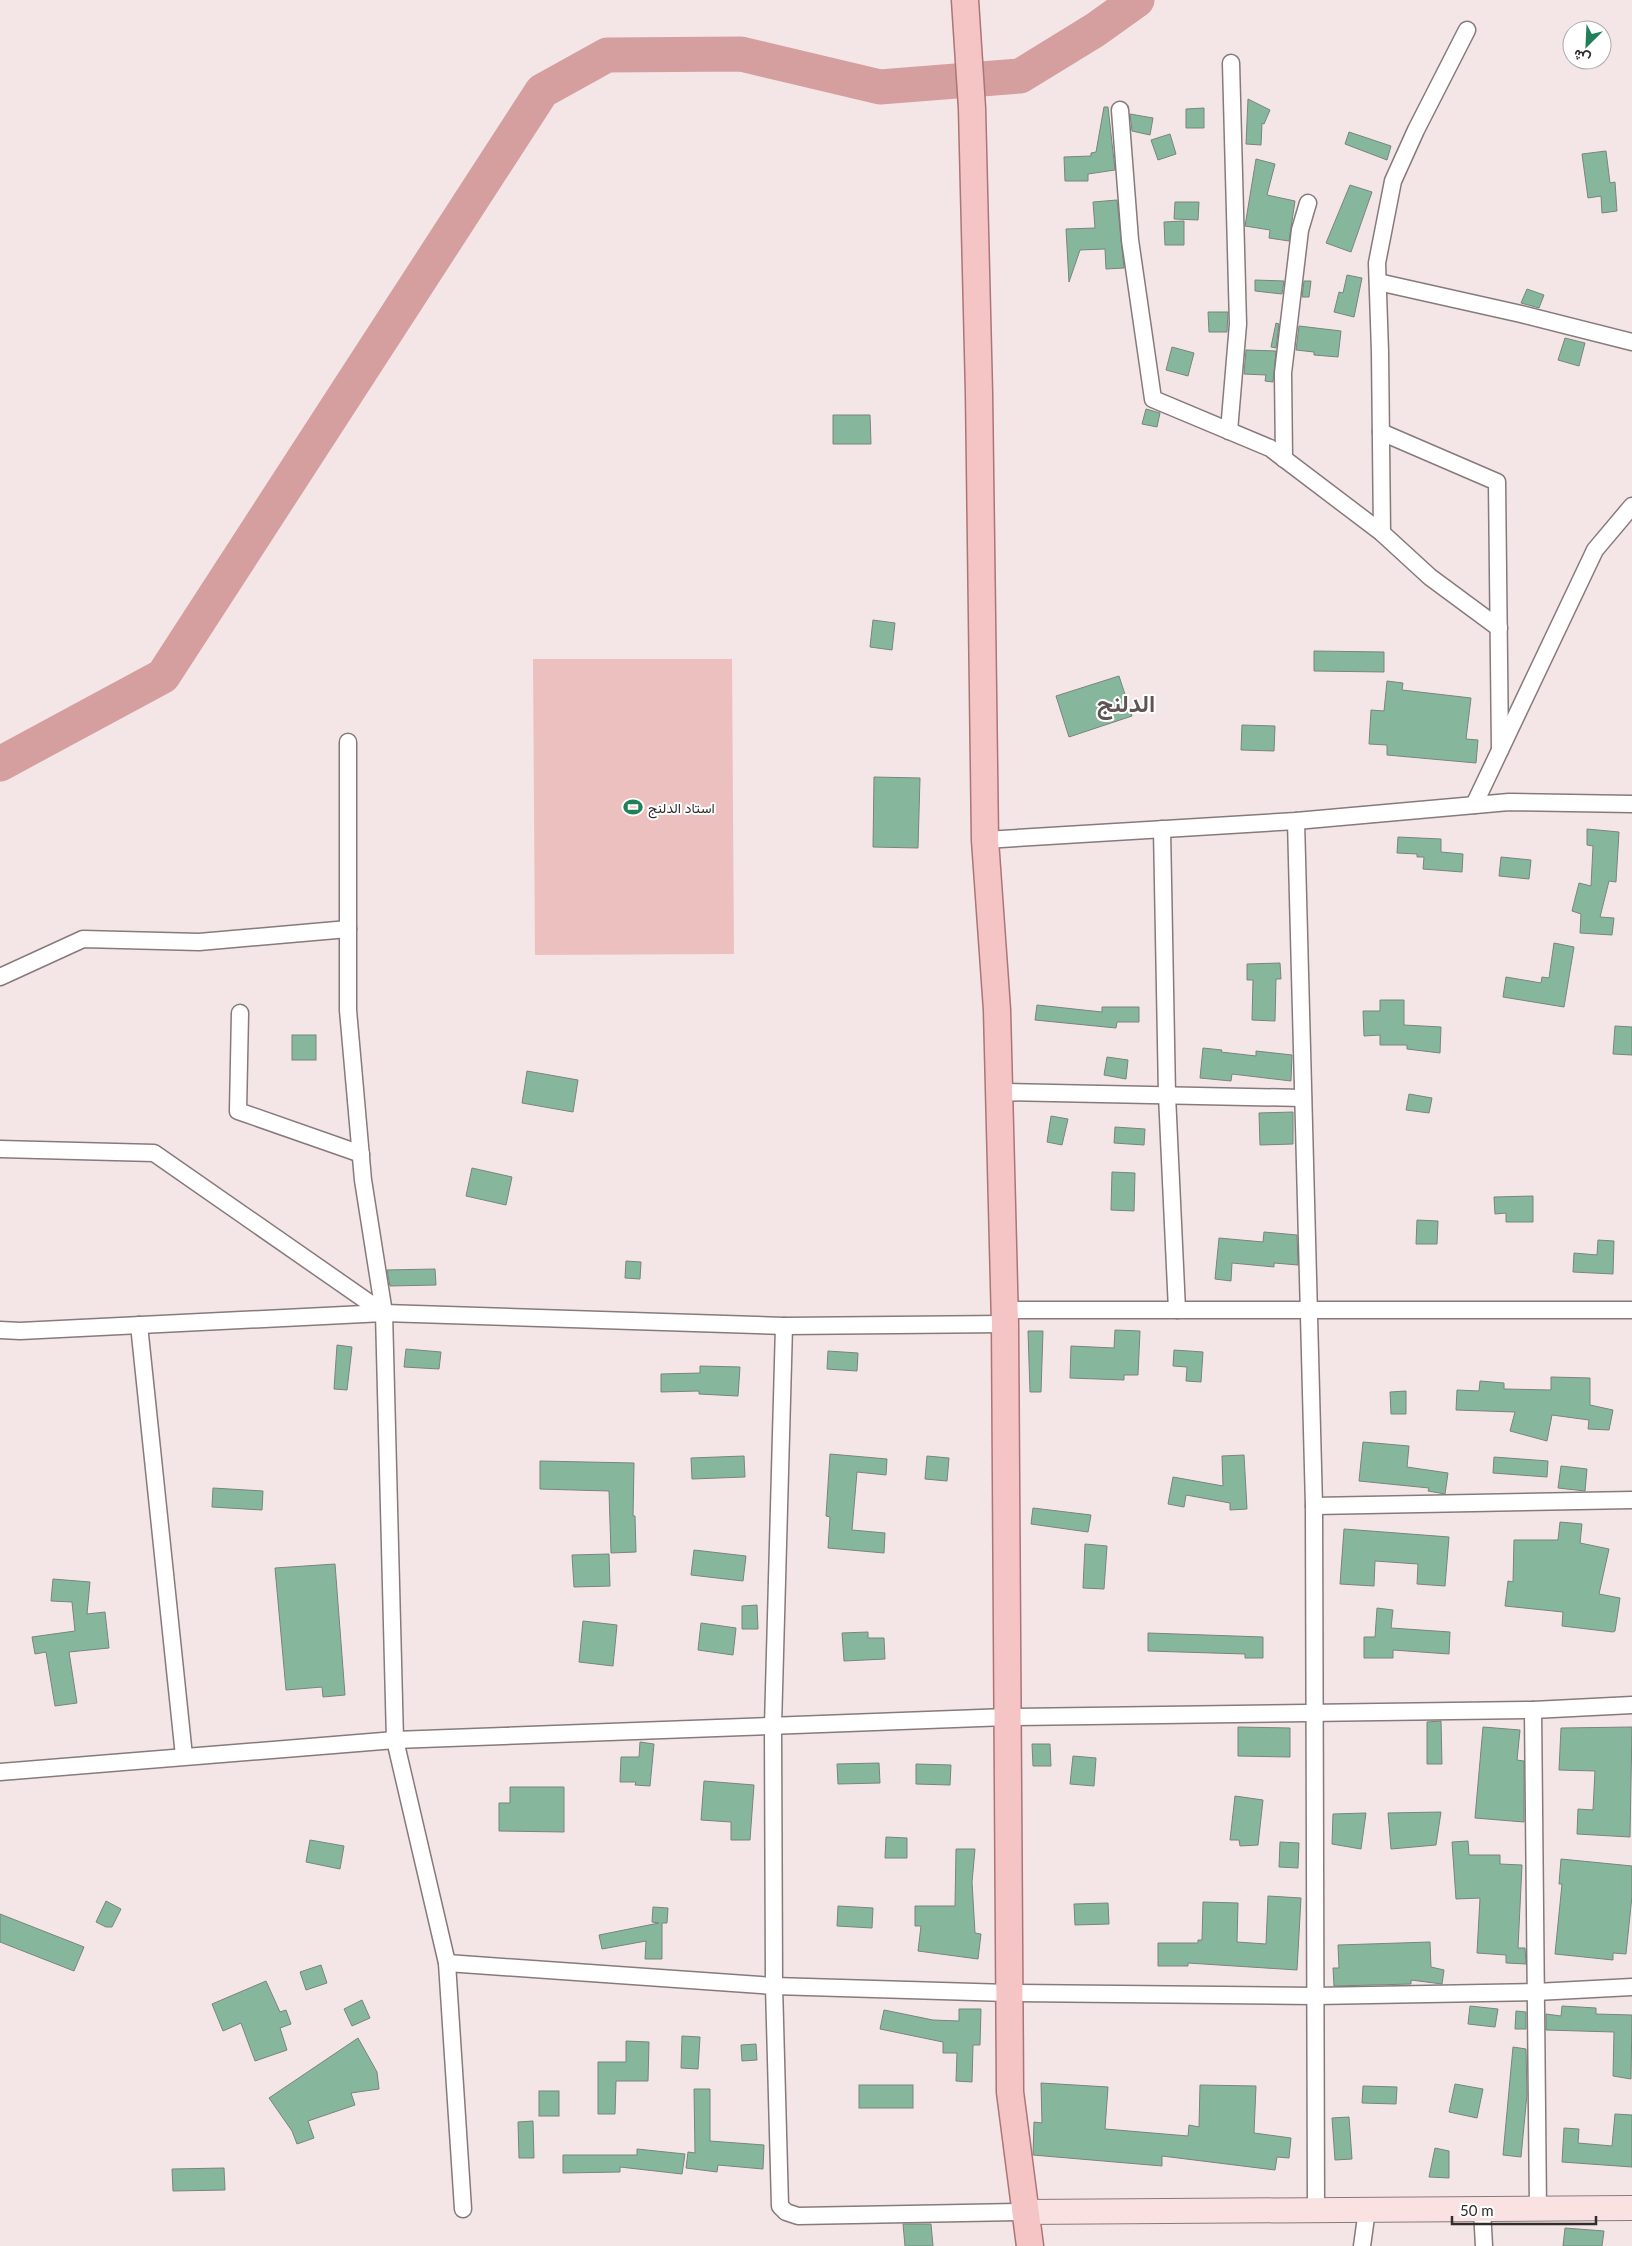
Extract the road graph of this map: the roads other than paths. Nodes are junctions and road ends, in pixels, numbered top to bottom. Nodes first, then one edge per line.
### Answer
1 (965, 4) edge
2 (1467, 30) dead end
3 (1231, 62) dead end
4 (1120, 110) dead end
5 (1308, 203) dead end
6 (1378, 282) junction
7 (1632, 342) edge
8 (1229, 431) junction
9 (1381, 432) junction
10 (1284, 459) junction
11 (1632, 506) edge
12 (1382, 533) junction
13 (1499, 628) junction
14 (348, 742) dead end
15 (1500, 750) junction
16 (1632, 804) edge
17 (1474, 806) junction
18 (1296, 821) junction
19 (1162, 829) junction
20 (985, 840) junction
21 (348, 929) junction
22 (0, 977) edge
23 (240, 1013) dead end
24 (999, 1092) junction
25 (1167, 1095) junction
26 (1303, 1098) junction
27 (0, 1149) edge
28 (361, 1154) junction
29 (1178, 1310) junction
30 (1632, 1310) edge
31 (1308, 1311) junction
32 (384, 1313) junction
33 (1005, 1317) junction
34 (139, 1325) junction
35 (784, 1326) junction
36 (0, 1330) edge
37 (1632, 1500) edge
38 (1314, 1506) junction
39 (1632, 1706) edge
40 (1533, 1710) junction
41 (1314, 1713) junction
42 (1007, 1717) junction
43 (773, 1726) junction
44 (394, 1740) junction
45 (184, 1756) junction
46 (0, 1772) edge
47 (447, 1964) junction
48 (774, 1986) junction
49 (1632, 1987) edge
50 (1536, 1992) junction
51 (1008, 1993) junction
52 (1315, 1996) junction
53 (463, 2208) dead end
54 (1632, 2208) edge
55 (1316, 2210) junction
56 (1367, 2210) junction
57 (1482, 2210) junction
58 (1538, 2210) junction
59 (1024, 2212) junction
60 (1030, 2246) edge
61 (1362, 2246) edge
62 (1484, 2246) edge

1 - 20 main road
2 - 6 street
3 - 8 street
4 - 8 street
5 - 10 street
6 - 7 street
6 - 9 street
8 - 10 street
9 - 12 street
9 - 13 street
10 - 12 street
11 - 15 street
12 - 13 street
13 - 15 street
14 - 21 street
15 - 17 street
16 - 17 street
17 - 18 street
18 - 19 street
18 - 26 street
19 - 20 street
19 - 25 street
20 - 24 main road
21 - 22 street
21 - 28 street
23 - 28 street
24 - 25 street
24 - 33 main road
25 - 26 street
25 - 29 street
26 - 31 street
27 - 32 street
28 - 32 street
29 - 31 street
29 - 33 street
30 - 31 street
31 - 38 street
32 - 34 street
32 - 35 street
32 - 44 street
33 - 35 street
33 - 42 main road
34 - 36 street
34 - 45 street
35 - 43 street
37 - 38 street
38 - 41 street
39 - 40 street
40 - 41 street
40 - 50 street
41 - 42 street
41 - 52 street
42 - 43 street
42 - 51 main road
43 - 44 street
43 - 48 street
44 - 45 street
44 - 47 street
45 - 46 street
47 - 48 street
47 - 53 street
48 - 51 street
48 - 59 street
49 - 50 street
50 - 52 street
50 - 58 street
51 - 52 street
51 - 59 main road
52 - 55 street
54 - 58 main road
55 - 56 main road
55 - 59 main road
56 - 57 main road
56 - 61 street
57 - 58 main road
57 - 62 street
59 - 60 main road

